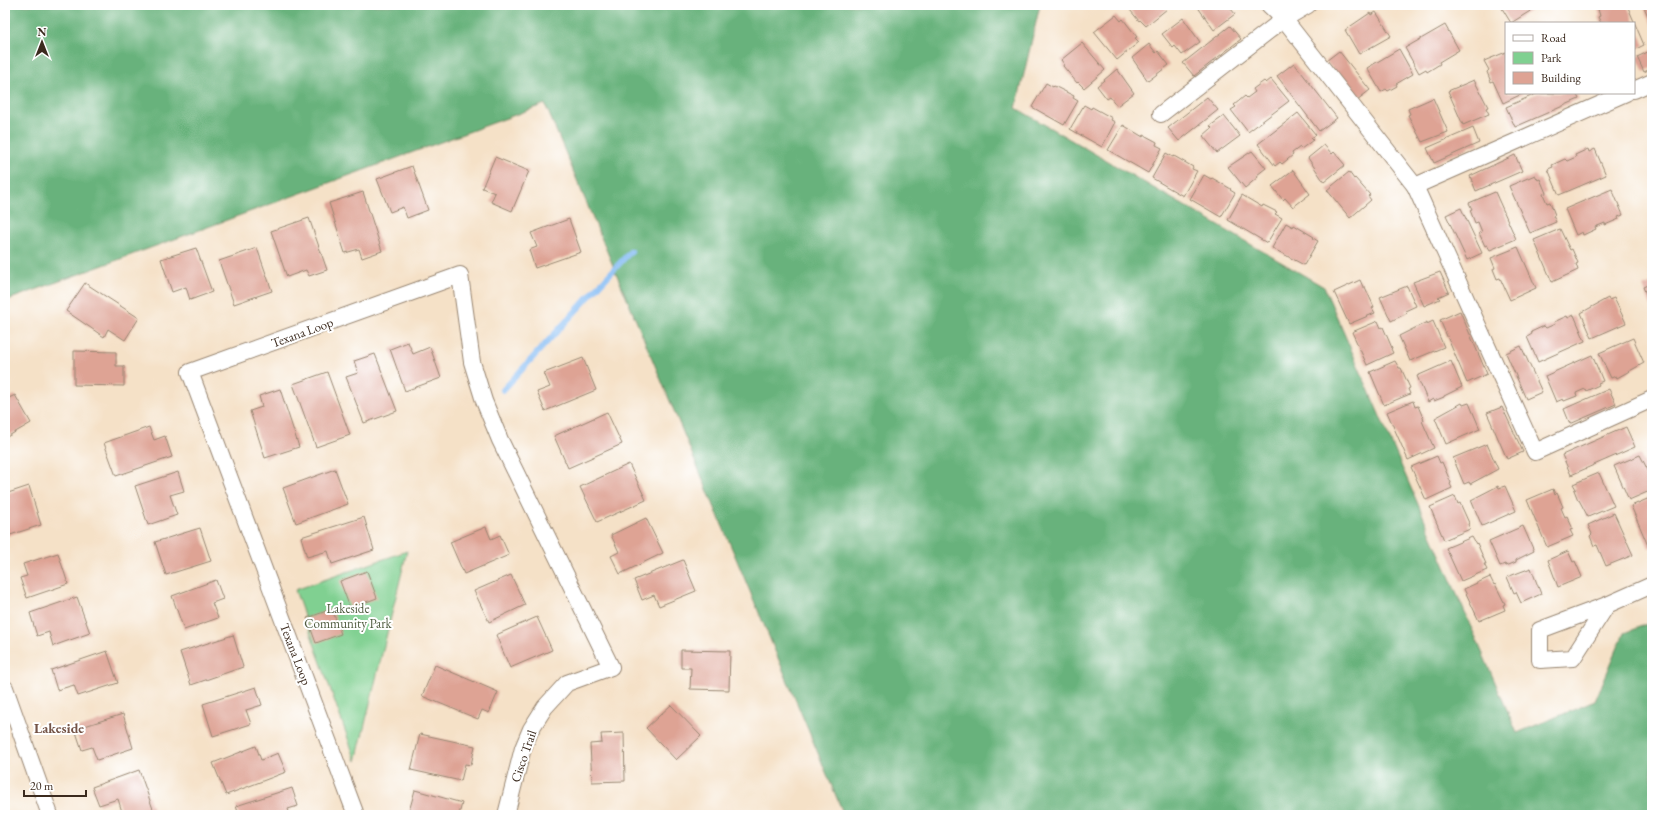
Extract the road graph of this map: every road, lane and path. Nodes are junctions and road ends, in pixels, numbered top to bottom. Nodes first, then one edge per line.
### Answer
1 (1270, 5) edge
2 (1308, 5) edge
3 (1284, 19) junction
4 (1652, 82) edge
5 (1635, 90) edge
6 (1624, 94) edge
7 (1162, 114) dead end
8 (1415, 186) junction
9 (1652, 399) edge
10 (1652, 585) edge
11 (1607, 605) dead end
12 (611, 667) joint
13 (5, 688) edge
14 (50, 815) edge
15 (356, 815) edge
16 (506, 815) edge

1 - 3 street
2 - 3 street
3 - 7 street
3 - 8 street
4 - 5 street
6 - 8 street
8 - 9 street
10 - 11 street
12 - 15 street, Texana Loop
12 - 16 street, Cisco Trail
13 - 14 street

